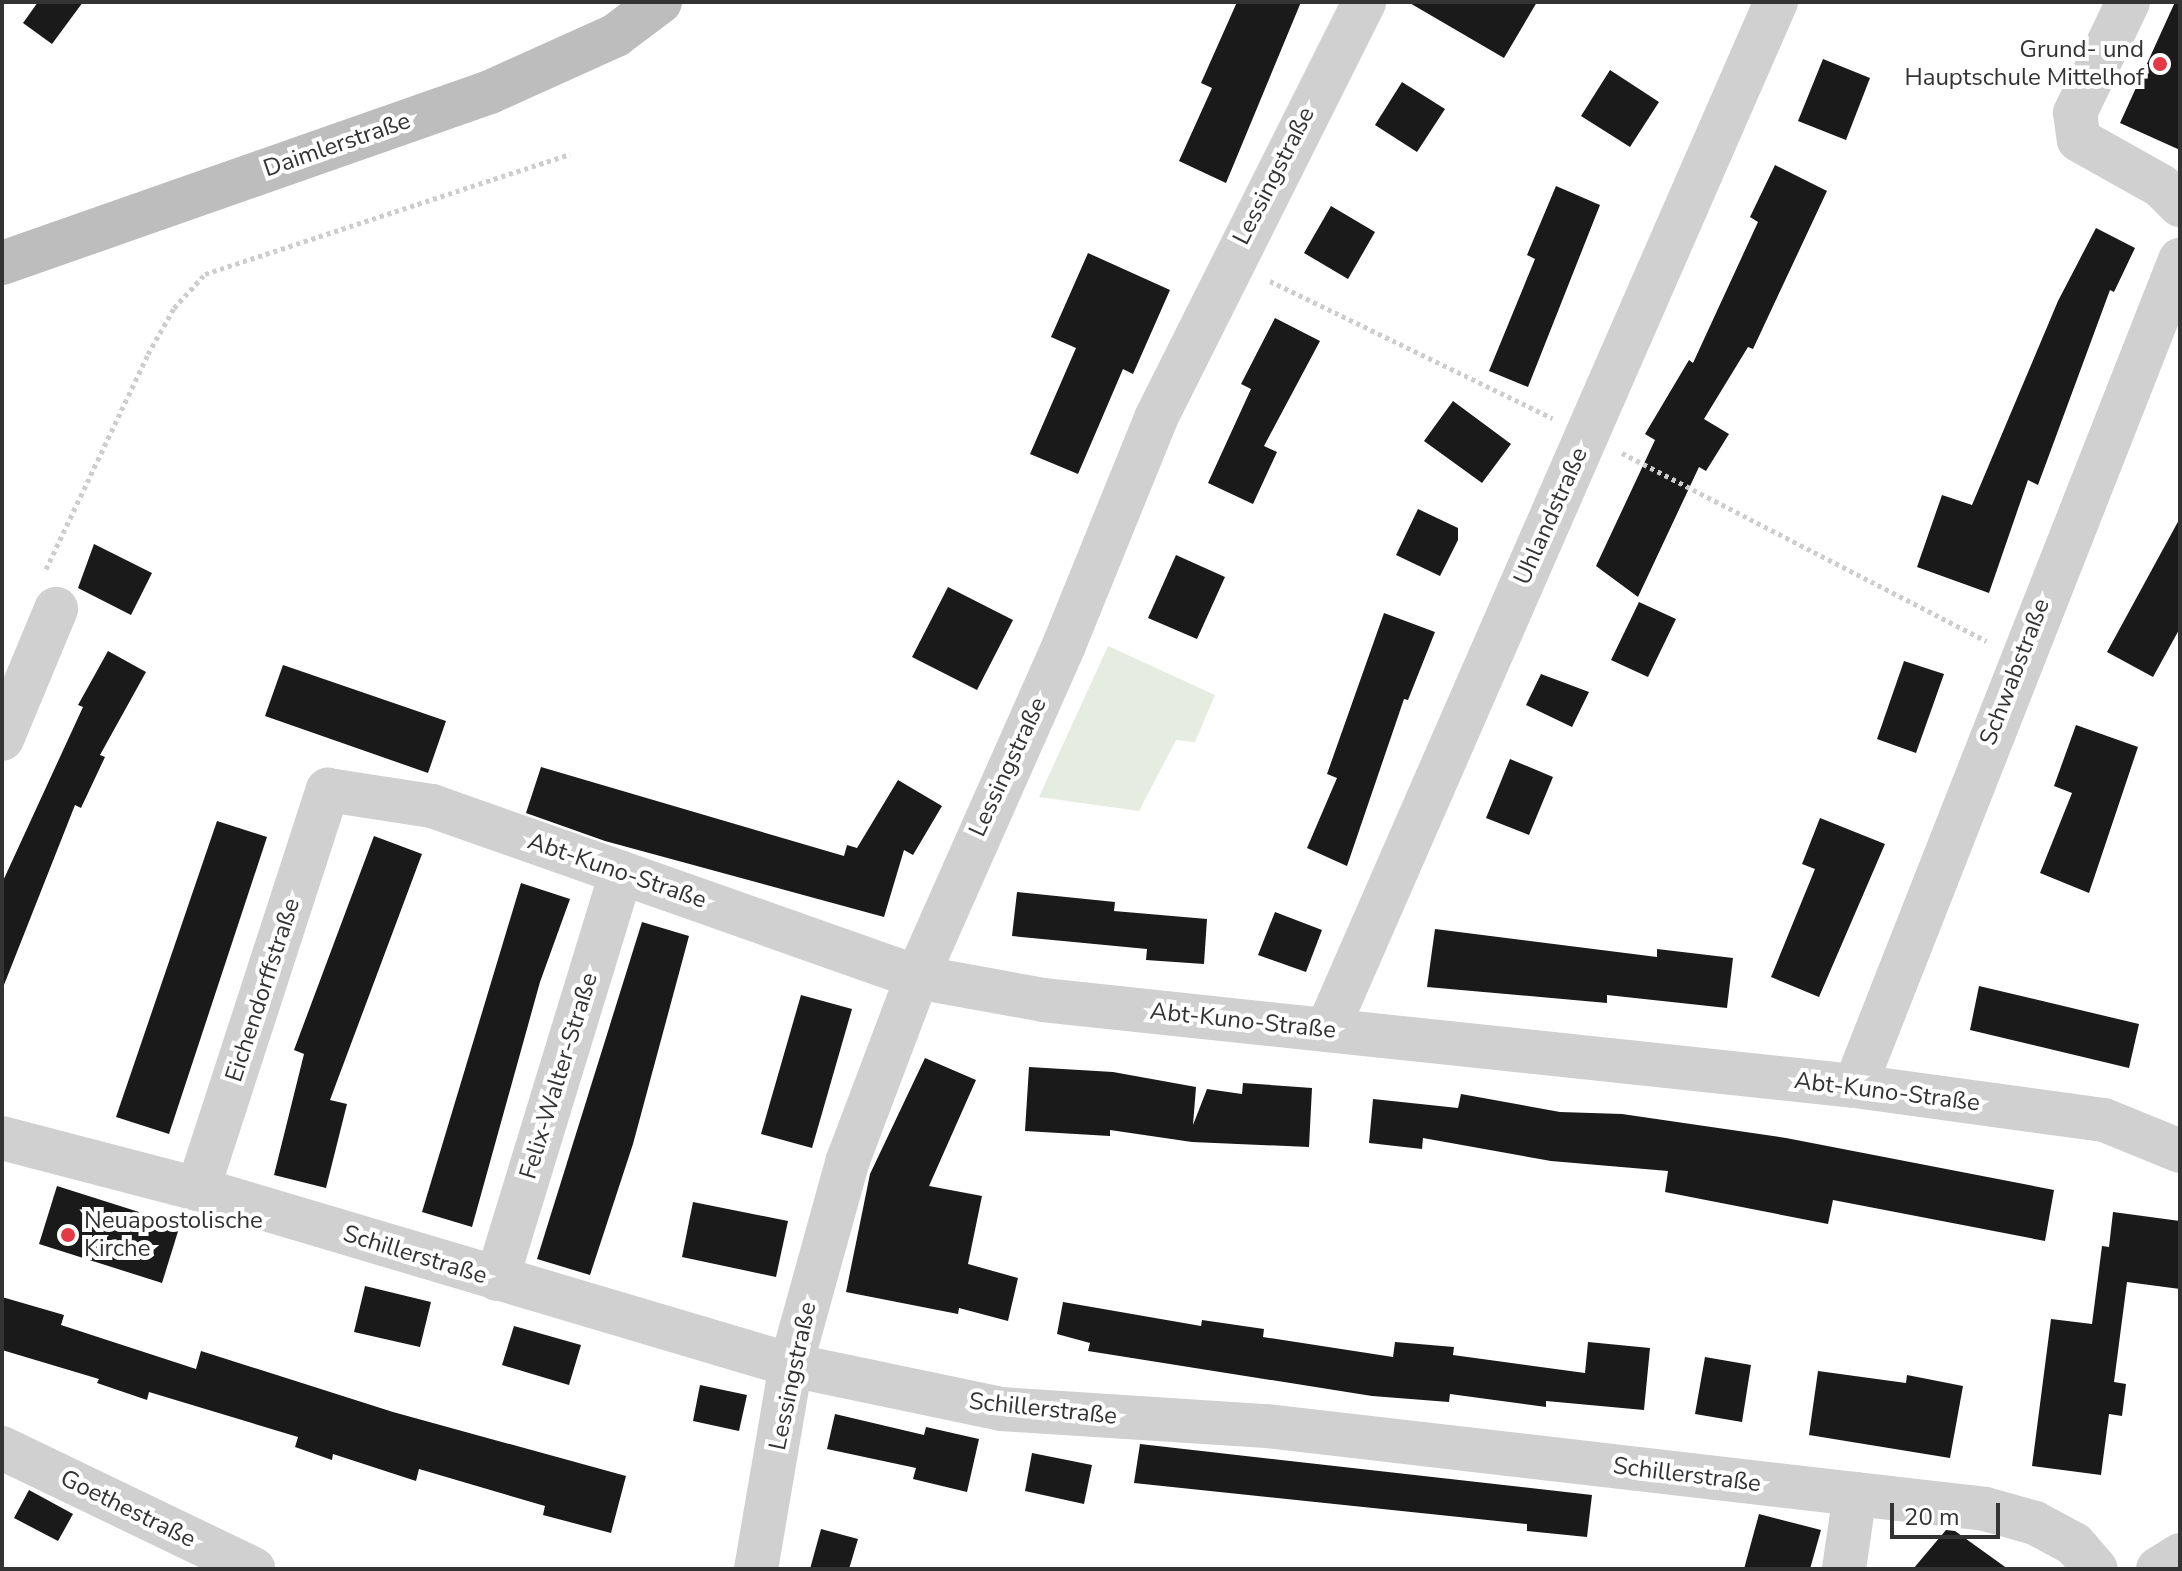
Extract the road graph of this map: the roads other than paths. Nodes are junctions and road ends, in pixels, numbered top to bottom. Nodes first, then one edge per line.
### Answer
1 (660, 2) edge
2 (1364, 2) edge
3 (1776, 2) edge
4 (2128, 2) edge
5 (2180, 205) edge
6 (2180, 260) edge
7 (2, 263) edge
8 (56, 609) road end
9 (2, 739) edge
10 (328, 790) joint
11 (621, 873) junction
12 (917, 977) junction
13 (1327, 1030) junction
14 (1855, 1086) junction
15 (4, 1144) edge
16 (2180, 1151) edge
17 (198, 1189) junction
18 (497, 1279) junction
19 (791, 1365) junction
20 (2, 1448) edge
21 (1855, 1494) junction
22 (2180, 1555) edge
23 (253, 1569) edge
24 (756, 1569) edge
25 (1844, 1569) edge
26 (2096, 1569) edge
27 (2158, 1569) edge

1 - 7 main road, Daimlerstraße
2 - 12 street, Lessingstraße
3 - 13 street, Uhlandstraße
4 - 5 street
6 - 14 street, Schwabstraße
8 - 9 street
10 - 11 street, Abt-Kuno-Straße
10 - 17 street, Eichendorffstraße
11 - 12 street, Abt-Kuno-Straße
11 - 18 street, Felix-Walter-Straße
12 - 13 street, Abt-Kuno-Straße
12 - 19 street, Lessingstraße
13 - 14 street, Abt-Kuno-Straße
14 - 16 street, Abt-Kuno-Straße
15 - 17 street, Schillerstraße
17 - 18 street, Schillerstraße
18 - 19 street, Schillerstraße
19 - 21 street, Schillerstraße
19 - 24 street, Lessingstraße
20 - 23 street, Goethestraße
21 - 25 street
21 - 26 street, Schillerstraße
22 - 27 street

